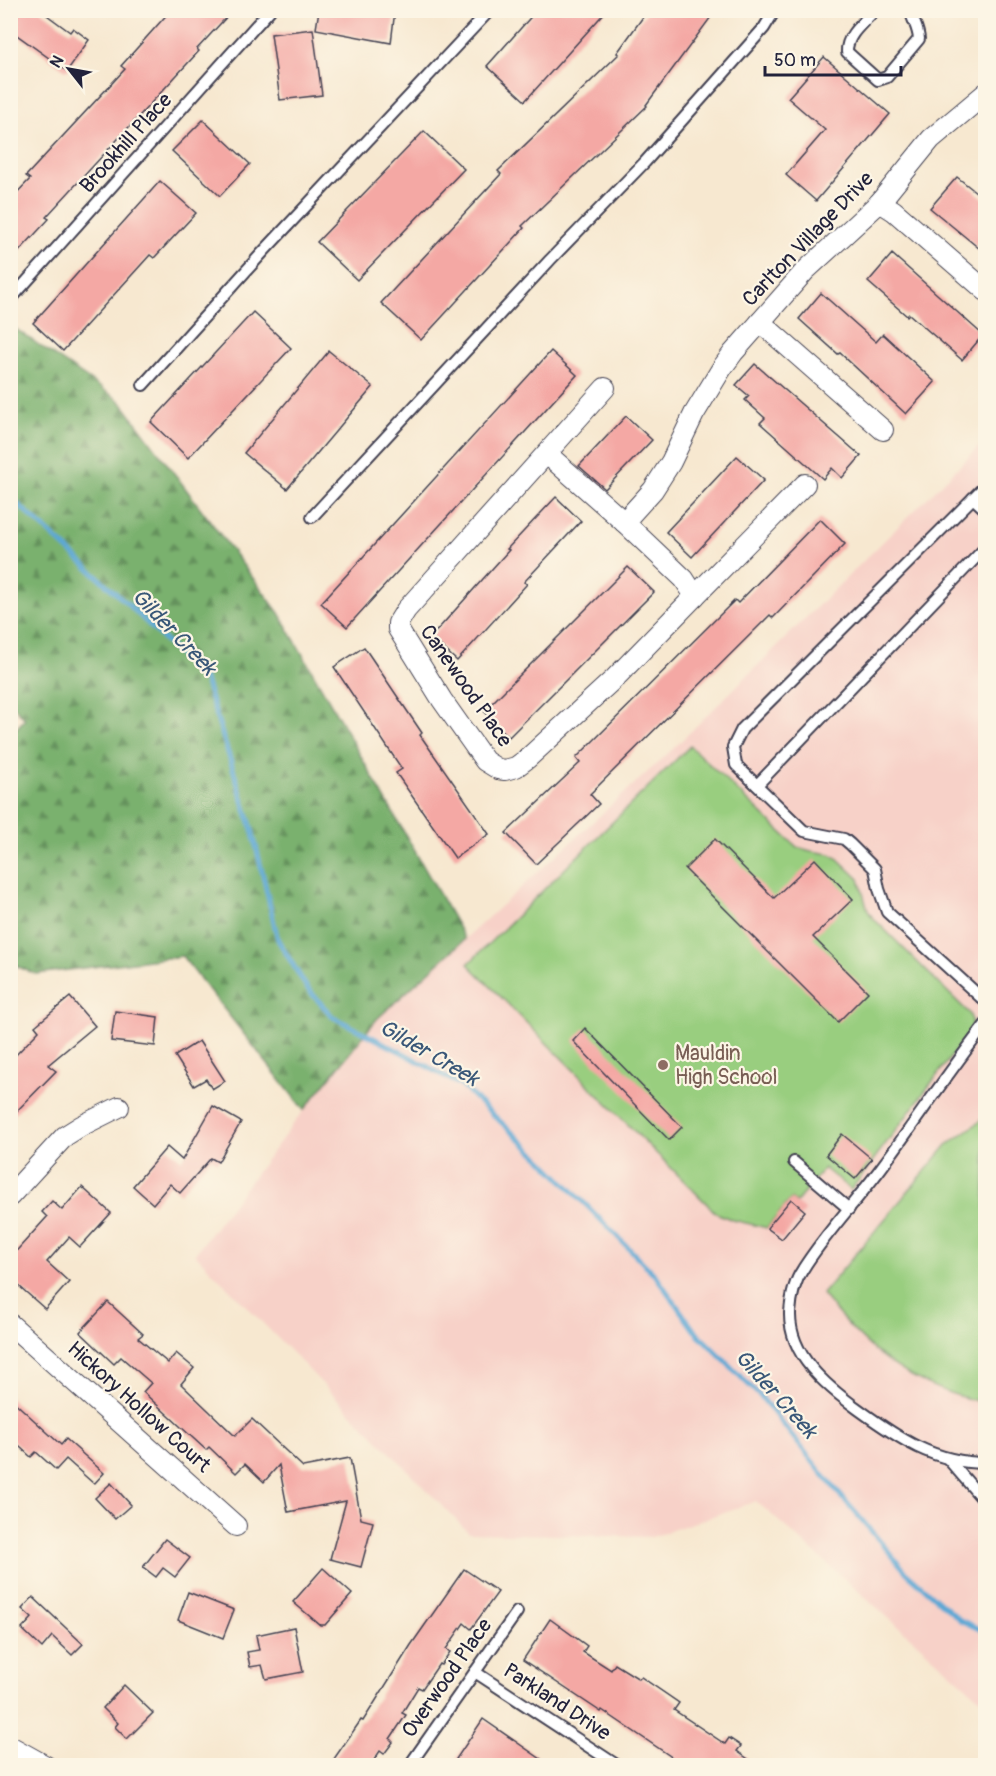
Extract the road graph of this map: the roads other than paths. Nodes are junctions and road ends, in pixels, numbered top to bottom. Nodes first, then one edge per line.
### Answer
1 (270, 10) edge
2 (490, 10) edge
3 (775, 10) edge
4 (875, 10) edge
5 (910, 11) edge
6 (986, 93) edge
7 (880, 202) junction
8 (986, 291) edge
9 (10, 300) edge
10 (760, 322) junction
11 (143, 385) dead end
12 (605, 388) dead end
13 (883, 430) dead end
14 (547, 454) junction
15 (806, 483) dead end
16 (986, 485) edge
17 (973, 498) junction
18 (986, 510) edge
19 (312, 518) dead end
20 (624, 522) junction
21 (986, 548) edge
22 (695, 596) junction
23 (758, 786) junction
24 (986, 1002) edge
25 (986, 1024) edge
26 (119, 1107) dead end
27 (794, 1162) dead end
28 (10, 1196) edge
29 (849, 1209) junction
30 (10, 1324) edge
31 (948, 1460) junction
32 (986, 1463) edge
33 (986, 1503) edge
34 (236, 1526) dead end
35 (517, 1612) dead end
36 (475, 1672) junction
37 (10, 1746) edge
38 (46, 1766) edge
39 (409, 1766) edge
40 (618, 1766) edge

1 - 9 lane, Brookhill Place
2 - 11 lane
3 - 19 lane
4 - 5 lane
6 - 7 street, Carlton Village Drive
7 - 8 street
7 - 10 street, Carlton Village Drive
10 - 13 street
10 - 20 street, Carlton Village Drive
12 - 14 street, Canewood Place
14 - 20 street
14 - 22 street, Canewood Place
15 - 22 street, Canewood Place
16 - 17 lane
17 - 18 lane
17 - 23 lane
20 - 22 street
21 - 23 lane
23 - 24 lane
25 - 29 lane
26 - 28 street
27 - 29 lane
29 - 31 lane
30 - 34 street, Hickory Hollow Court
31 - 32 lane
31 - 33 lane
35 - 36 lane, Overwood Place
36 - 39 lane, Overwood Place
36 - 40 lane, Parkland Drive
37 - 38 street

